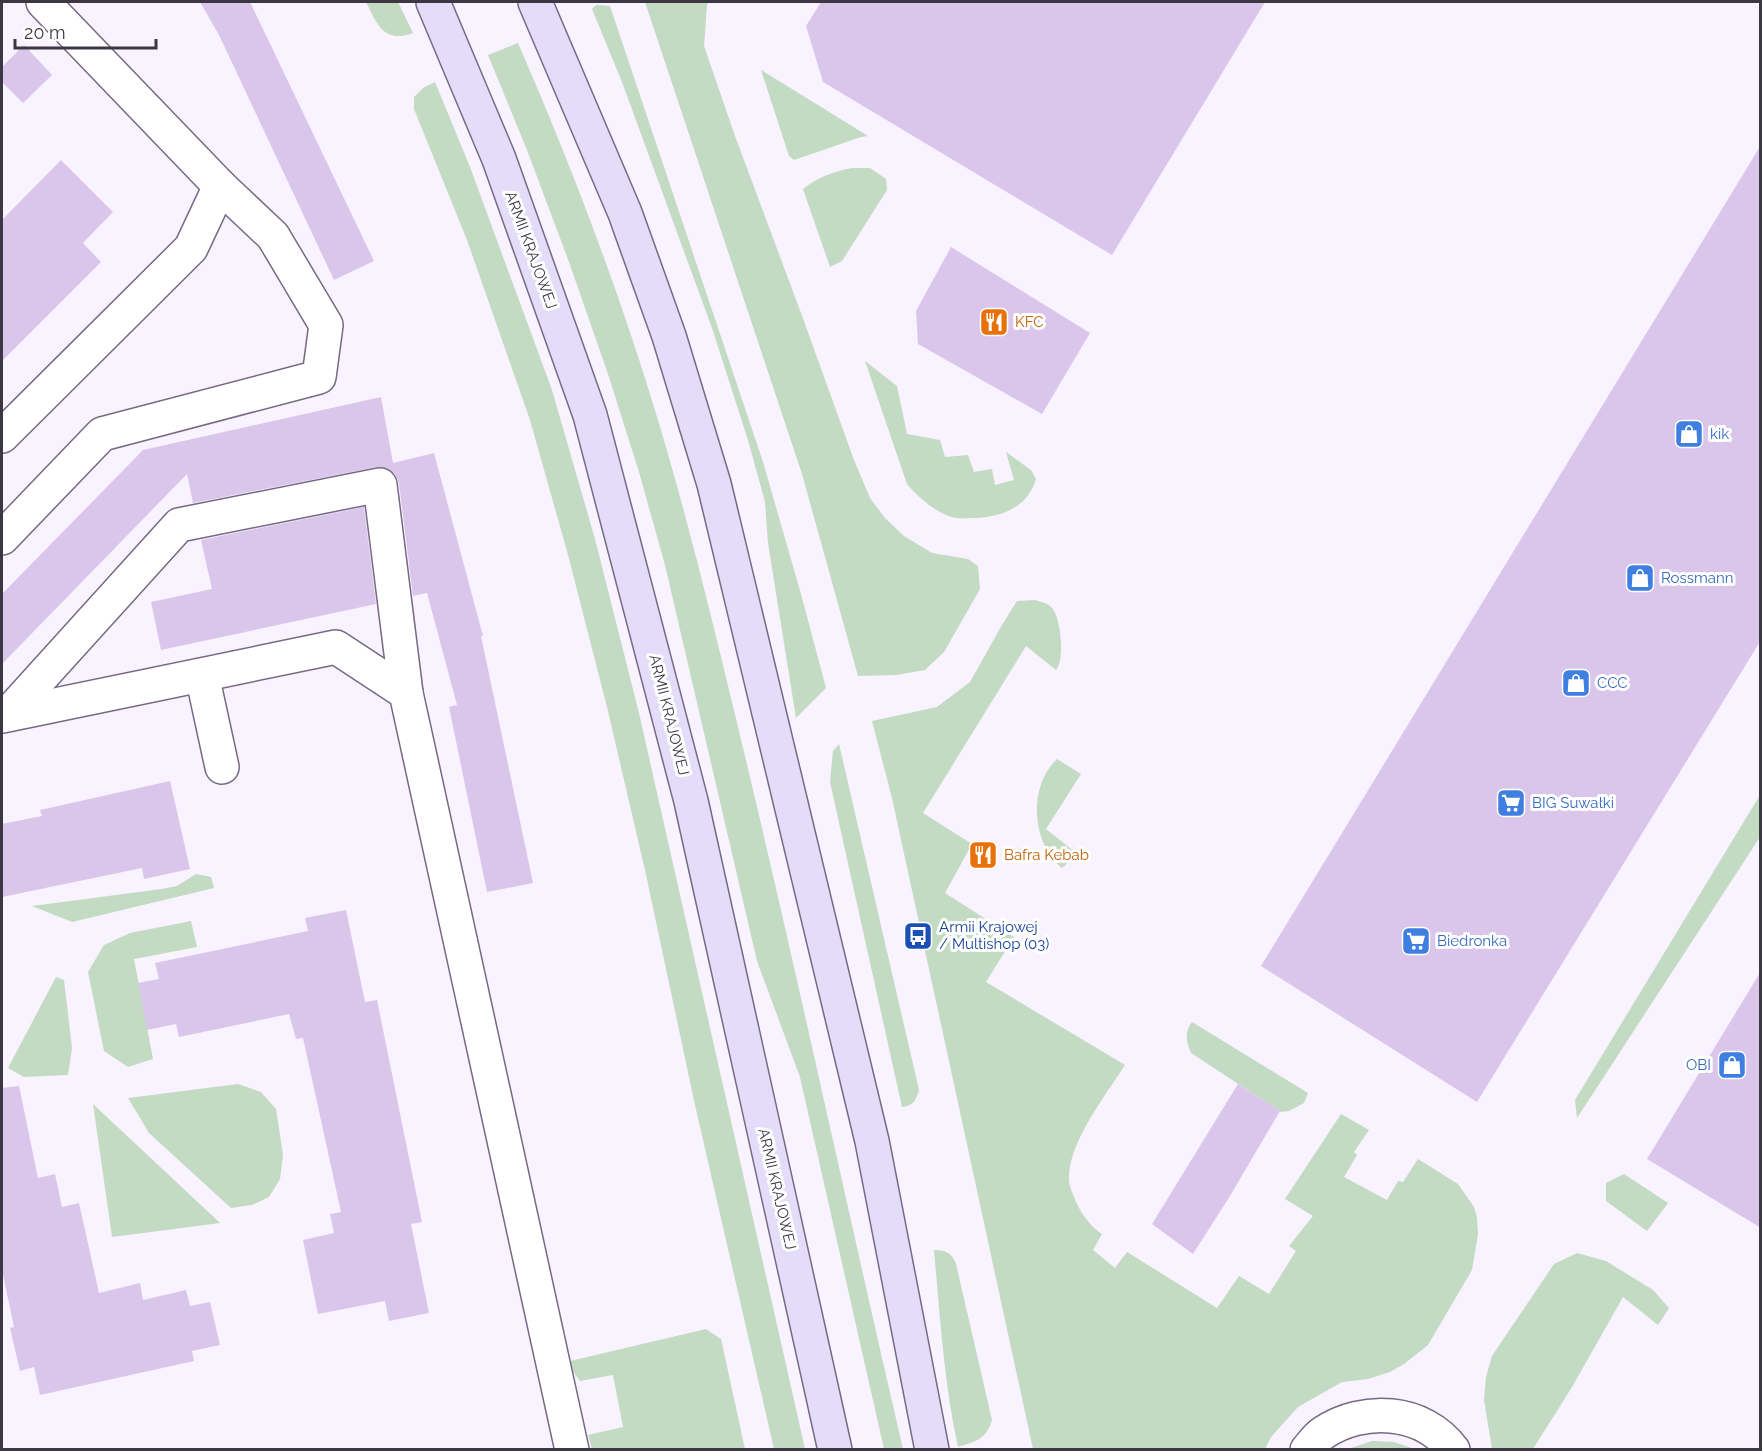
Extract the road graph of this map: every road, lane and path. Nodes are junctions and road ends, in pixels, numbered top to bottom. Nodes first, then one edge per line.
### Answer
1 (43, 2) edge
2 (433, 2) edge
3 (535, 2) edge
4 (220, 186) junction
5 (2, 436) edge
6 (2, 538) edge
7 (201, 675) junction
8 (406, 693) junction
9 (5, 715) edge
10 (222, 766) dead end
11 (572, 1449) edge
12 (835, 1449) edge
13 (932, 1449) edge
14 (1307, 1449) edge
15 (1453, 1449) edge

1 - 4 street
2 - 12 main road, ARMII KRAJOWEJ
3 - 13 main road
4 - 5 street
4 - 6 street
7 - 8 street
7 - 9 street
7 - 10 street
8 - 9 street
8 - 11 street
14 - 15 street

